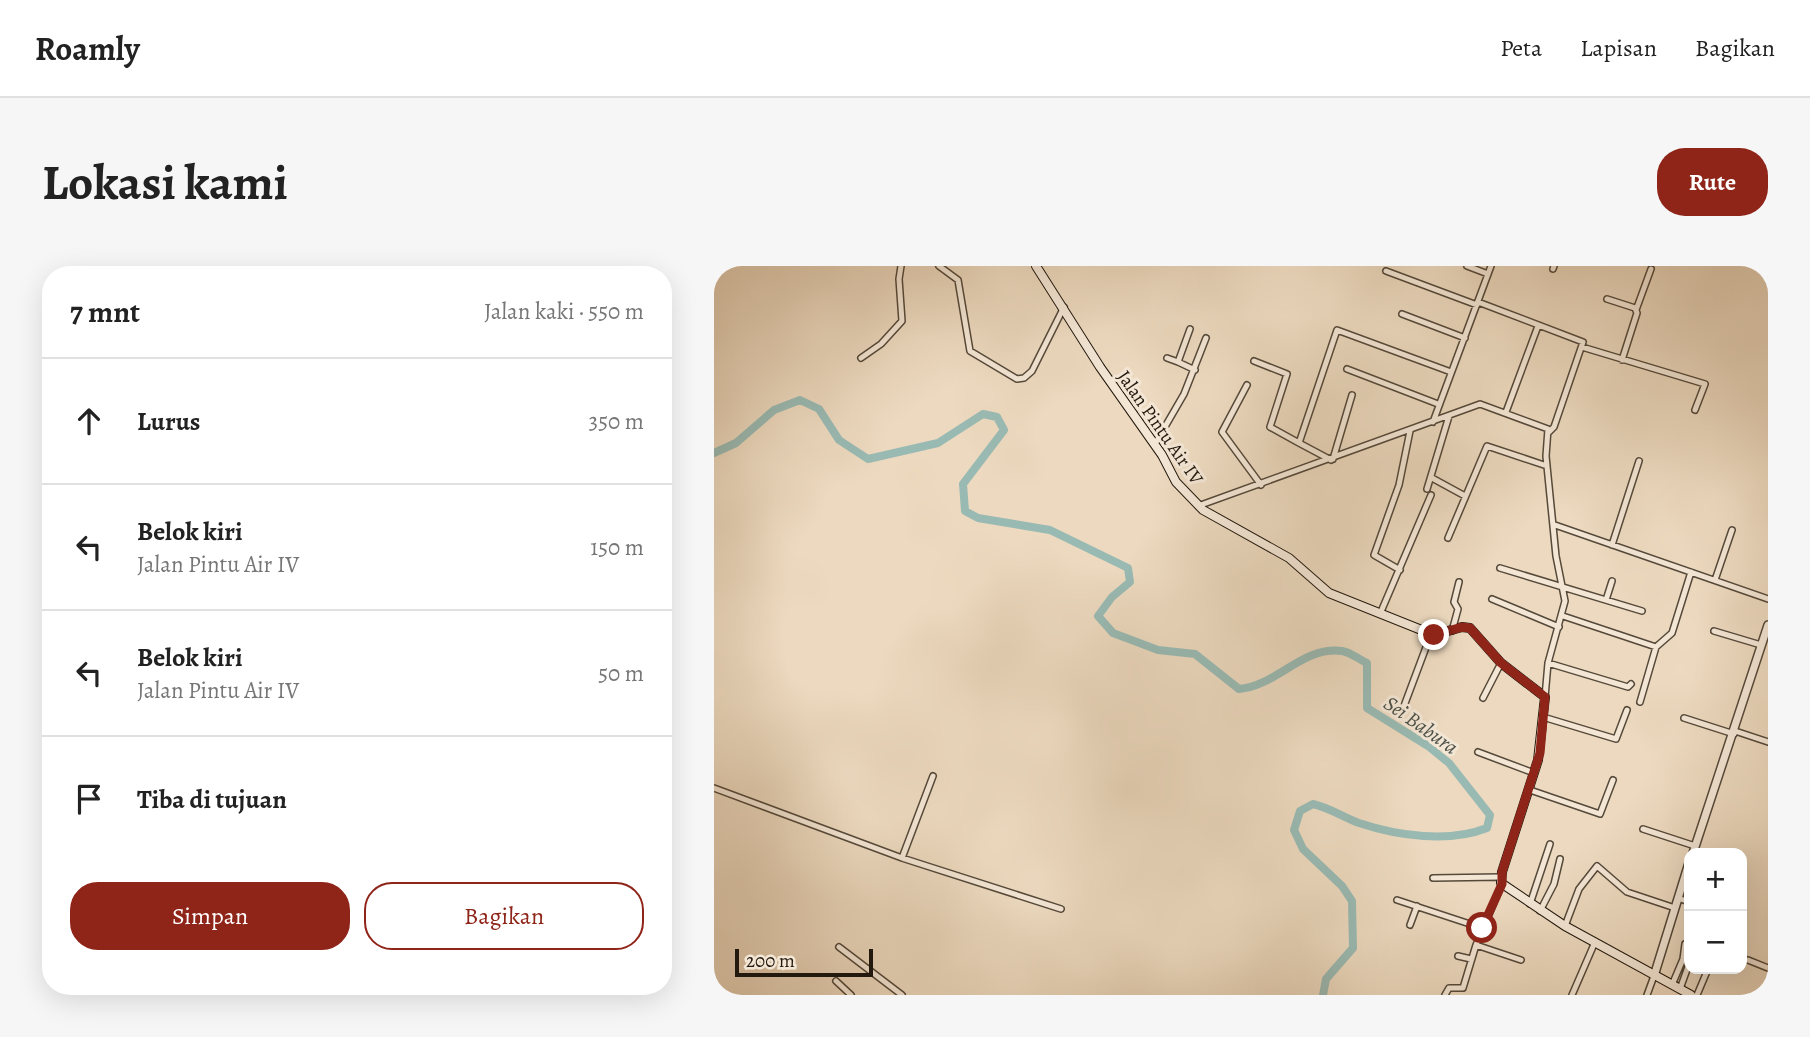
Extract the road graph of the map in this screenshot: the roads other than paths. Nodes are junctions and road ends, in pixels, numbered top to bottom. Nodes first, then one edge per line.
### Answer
1 (901, 266) edge
2 (939, 266) edge
3 (1036, 266) edge
4 (1467, 266) edge
5 (1491, 266) edge
6 (1651, 269) dead end
7 (1386, 271) dead end
8 (1488, 274) junction
9 (1607, 299) dead end
10 (1478, 303) junction
11 (1064, 307) junction
12 (1636, 310) junction
13 (1402, 314) dead end
14 (1538, 326) junction
15 (1190, 329) dead end
16 (1206, 338) dead end
17 (1465, 338) junction
18 (1581, 347) junction
19 (861, 358) dead end
20 (1167, 358) dead end
21 (1622, 360) junction
22 (1254, 361) dead end
23 (1178, 362) junction
24 (1347, 369) dead end
25 (1195, 370) junction
26 (1451, 372) junction
27 (1247, 386) dead end
28 (1353, 395) dead end
29 (1438, 404) junction
30 (1695, 411) dead end
31 (1506, 412) junction
32 (1448, 416) junction
33 (1433, 422) junction
34 (1410, 431) junction
35 (1549, 432) junction
36 (1299, 443) junction
37 (1155, 444) junction
38 (1332, 460) junction
39 (1639, 461) dead end
40 (1547, 466) junction
41 (1432, 478) junction
42 (1262, 485) junction
43 (1427, 489) dead end
44 (1431, 495) dead end
45 (1465, 496) junction
46 (1198, 506) junction
47 (1555, 525) junction
48 (1731, 530) dead end
49 (1448, 538) dead end
50 (1612, 545) junction
51 (1556, 556) junction
52 (1566, 560) dead end
53 (1500, 568) dead end
54 (1400, 570) junction
55 (1691, 572) junction
56 (1715, 580) junction
57 (1612, 581) dead end
58 (1459, 582) dead end
59 (1562, 587) junction
60 (1492, 598) dead end
61 (1768, 599) edge
62 (1606, 600) junction
63 (1642, 611) dead end
64 (1380, 614) junction
65 (1563, 616) junction
66 (1768, 625) edge
67 (1559, 627) junction
68 (1452, 631) junction
69 (1714, 631) dead end
70 (1431, 634) junction
71 (1761, 645) junction
72 (1656, 647) junction
73 (1501, 663) junction
74 (1548, 663) junction
75 (1631, 684) dead end
76 (1545, 697) junction
77 (1483, 698) dead end
78 (1640, 702) dead end
79 (1627, 710) dead end
80 (1401, 714) dead end
81 (1544, 717) junction
82 (1684, 718) dead end
83 (1734, 732) junction
84 (1768, 742) edge
85 (1478, 752) dead end
86 (1534, 773) junction
87 (933, 776) dead end
88 (1613, 780) dead end
89 (714, 789) edge
90 (1530, 790) junction
91 (1643, 829) dead end
92 (1550, 844) dead end
93 (1689, 848) edge
94 (1695, 848) edge
95 (902, 858) junction
96 (1560, 859) dead end
97 (1433, 878) dead end
98 (1684, 879) edge
99 (1501, 881) junction
100 (1678, 898) junction
101 (1397, 900) dead end
102 (1684, 900) edge
103 (1530, 904) junction
104 (1417, 906) junction
105 (1675, 908) junction
106 (1060, 909) dead end
107 (1540, 911) junction
108 (1410, 925) dead end
109 (1565, 926) junction
110 (1482, 928) junction
111 (1595, 942) junction
112 (1476, 945) junction
113 (839, 947) dead end
114 (1684, 952) edge
115 (1458, 956) dead end
116 (1471, 960) junction
117 (1521, 960) dead end
118 (1748, 960) dead end
119 (1768, 968) edge
120 (1684, 973) edge
121 (1706, 974) edge
122 (1654, 975) junction
123 (836, 981) dead end
124 (1676, 987) junction
125 (851, 995) edge
126 (902, 995) edge
127 (1445, 995) edge
128 (1573, 995) edge
129 (1647, 995) edge
130 (1690, 995) edge
131 (1697, 995) edge

1 - 19 street
2 - 11 street
3 - 11 main road, Jalan Pintu Air IV
4 - 8 street
5 - 8 street
6 - 12 street
7 - 10 street
8 - 10 street
9 - 12 street
10 - 14 street
10 - 17 street
11 - 37 main road, Jalan Pintu Air IV
12 - 21 street
13 - 17 street
14 - 18 street
14 - 31 street
15 - 23 street
16 - 25 street
17 - 26 street
18 - 21 street
18 - 35 street
20 - 23 street
21 - 30 street
22 - 36 street
23 - 25 street
24 - 29 street
25 - 37 street
26 - 29 street
26 - 36 street
27 - 42 street
28 - 38 street
29 - 33 street
31 - 32 street
31 - 35 street
32 - 33 street
32 - 41 street
33 - 34 street
34 - 38 street
34 - 54 street
35 - 40 street
36 - 38 street
37 - 46 main road, Jalan Pintu Air IV
38 - 42 street
39 - 50 street
40 - 45 street
40 - 47 street
41 - 43 street
41 - 45 street
42 - 46 street
44 - 54 street
45 - 49 street
46 - 64 main road, Jalan Pintu Air IV
47 - 50 street
47 - 51 street
48 - 56 street
50 - 55 street
51 - 52 street
51 - 59 street
53 - 59 street
54 - 64 street
55 - 56 street
55 - 72 street
56 - 61 street
57 - 62 street
58 - 68 street
59 - 62 street
59 - 65 street
60 - 67 street
62 - 63 street
64 - 70 main road, Jalan Pintu Air IV
65 - 67 street
65 - 72 street
66 - 71 street
67 - 74 street
68 - 70 main road, Jalan Pintu Air IV
68 - 73 main road, Jalan Pintu Air IV
69 - 71 street
70 - 80 street
71 - 83 street
72 - 78 street
73 - 76 main road, Jalan Pintu Air IV
73 - 77 street
74 - 75 street
74 - 76 street
76 - 81 main road
79 - 81 street
81 - 86 main road
82 - 83 street
83 - 84 street
83 - 94 street
85 - 86 street
86 - 90 main road
87 - 95 street
88 - 90 street
89 - 95 street
90 - 99 main road
91 - 93 street
92 - 103 street
95 - 106 street
96 - 107 street
97 - 99 street
98 - 100 street
99 - 103 main road
99 - 110 street
100 - 102 street
100 - 105 street
101 - 104 street
103 - 107 main road
104 - 108 street
104 - 110 street
105 - 109 street
105 - 122 street
107 - 109 main road
109 - 111 main road
110 - 112 street
111 - 122 main road
111 - 128 street
112 - 116 street
112 - 117 street
113 - 126 street
114 - 124 street
115 - 116 street
116 - 127 street
118 - 119 street
120 - 124 street
121 - 131 street
122 - 124 main road
122 - 129 street
123 - 125 street
124 - 130 main road

